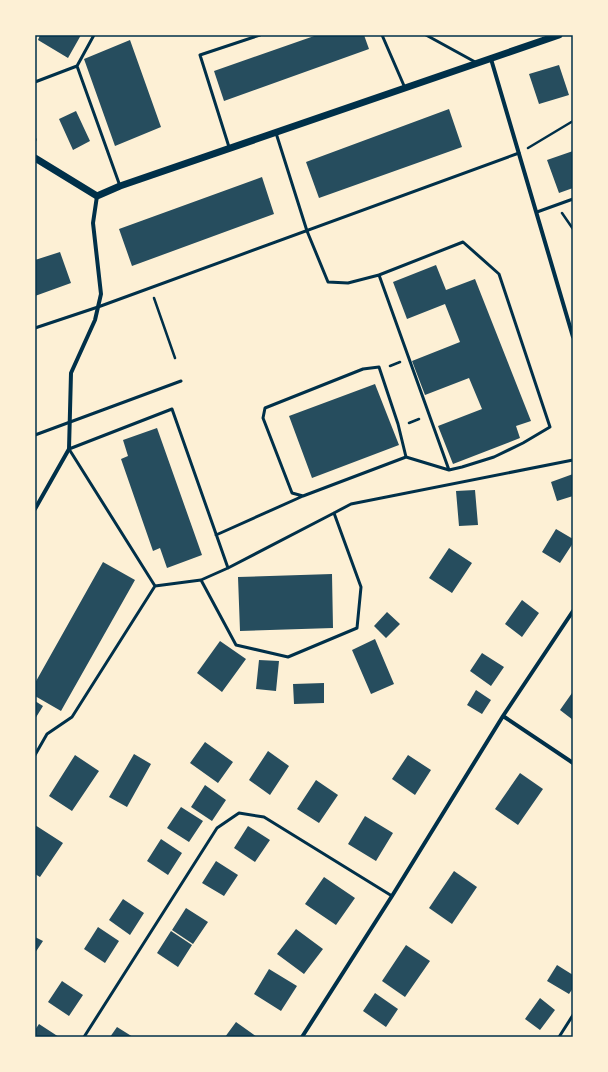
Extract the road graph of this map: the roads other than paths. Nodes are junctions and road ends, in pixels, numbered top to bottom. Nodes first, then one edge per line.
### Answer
1 (94, 35) edge
2 (260, 35) edge
3 (382, 35) edge
4 (426, 35) edge
5 (559, 35) edge
6 (491, 59) junction
7 (478, 64) junction
8 (77, 66) junction
9 (35, 82) edge
10 (405, 89) junction
11 (276, 133) junction
12 (230, 149) junction
13 (519, 153) junction
14 (35, 158) edge
15 (120, 186) junction
16 (97, 196) junction
17 (573, 199) edge
18 (537, 212) junction
19 (306, 231) junction
20 (379, 275) junction
21 (98, 307) junction
22 (35, 328) edge
23 (573, 337) edge
24 (181, 381) dead end
25 (70, 422) junction
26 (35, 435) edge
27 (69, 449) junction
28 (406, 457) junction
29 (573, 460) edge
30 (449, 470) junction
31 (303, 496) junction
32 (35, 509) edge
33 (334, 513) junction
34 (216, 535) junction
35 (228, 568) junction
36 (201, 580) junction
37 (156, 586) junction
38 (573, 611) edge
39 (503, 716) junction
40 (35, 755) edge
41 (573, 763) edge
42 (392, 896) junction
43 (573, 1015) edge
44 (84, 1037) edge
45 (302, 1037) edge
46 (560, 1037) edge

1 - 8 lane
2 - 12 lane
3 - 10 lane
4 - 7 lane
5 - 6 street
6 - 7 street
6 - 13 street
7 - 10 street
8 - 9 lane
8 - 15 lane
10 - 11 street
11 - 12 street
11 - 19 lane
12 - 15 street
13 - 18 street
13 - 19 lane
14 - 16 street
15 - 16 street
16 - 21 street
17 - 18 lane
18 - 23 street
19 - 20 lane
19 - 21 lane
20 - 30 lane
20 - 30 lane
21 - 22 lane
21 - 25 street
24 - 25 lane
25 - 26 lane
25 - 27 street
27 - 32 street
27 - 34 lane
27 - 37 lane
28 - 30 lane
28 - 31 lane
28 - 31 lane
29 - 33 lane
31 - 34 lane
33 - 35 lane
33 - 36 lane
34 - 35 lane
35 - 36 lane
36 - 37 lane
37 - 40 lane
38 - 39 street
39 - 41 street
39 - 42 street
42 - 44 lane
42 - 45 street
43 - 46 lane

